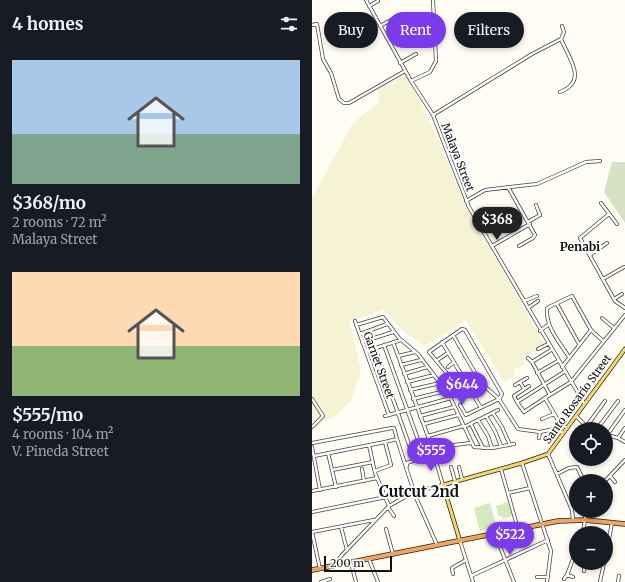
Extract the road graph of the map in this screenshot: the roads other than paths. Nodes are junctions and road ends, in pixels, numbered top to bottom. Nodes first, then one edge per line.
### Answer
1 (366, 0) edge
2 (433, 0) edge
3 (378, 1) edge
4 (369, 6) junction
5 (386, 23) edge
6 (312, 25) edge
7 (380, 26) junction
8 (562, 26) dead end
9 (561, 39) junction
10 (416, 54) dead end
11 (400, 63) junction
12 (405, 71) junction
13 (411, 81) junction
14 (560, 92) dead end
15 (432, 115) junction
16 (600, 161) dead end
17 (508, 188) junction
18 (466, 201) junction
19 (601, 203) dead end
20 (536, 205) dead end
21 (609, 214) junction
22 (529, 223) junction
23 (617, 224) dead end
24 (607, 243) dead end
25 (492, 246) junction
26 (520, 246) dead end
27 (590, 256) junction
28 (624, 267) dead end
29 (603, 279) junction
30 (622, 294) dead end
31 (537, 296) dead end
32 (614, 299) junction
33 (538, 301) dead end
34 (524, 302) junction
35 (556, 304) junction
36 (528, 308) junction
37 (625, 308) edge
38 (625, 315) edge
39 (602, 318) dead end
40 (355, 321) dead end
41 (387, 324) junction
42 (356, 325) junction
43 (548, 325) junction
44 (614, 328) junction
45 (591, 330) junction
46 (540, 331) junction
47 (393, 332) junction
48 (360, 334) junction
49 (452, 335) junction
50 (401, 340) junction
51 (603, 341) junction
52 (362, 342) junction
53 (393, 342) junction
54 (442, 342) junction
55 (548, 344) junction
56 (580, 344) junction
57 (384, 345) junction
58 (375, 348) junction
59 (538, 349) dead end
60 (625, 349) edge
61 (551, 350) junction
62 (366, 351) junction
63 (415, 352) junction
64 (448, 353) junction
65 (398, 356) junction
66 (569, 357) junction
67 (528, 358) dead end
68 (422, 360) junction
69 (436, 361) junction
70 (558, 361) junction
71 (454, 362) junction
72 (532, 362) junction
73 (401, 365) junction
74 (448, 367) dead end
75 (562, 367) junction
76 (427, 368) junction
77 (564, 372) junction
78 (537, 373) junction
79 (404, 374) junction
80 (434, 375) junction
81 (527, 378) dead end
82 (465, 379) junction
83 (407, 382) junction
84 (520, 382) junction
85 (571, 382) junction
86 (440, 383) junction
87 (455, 384) junction
88 (544, 384) junction
89 (515, 385) dead end
90 (529, 386) dead end
91 (524, 389) junction
92 (410, 390) junction
93 (445, 391) junction
94 (550, 395) junction
95 (462, 397) dead end
96 (451, 398) junction
97 (545, 398) junction
98 (312, 399) edge
99 (413, 399) junction
100 (499, 399) junction
101 (605, 401) dead end
102 (517, 402) junction
103 (618, 402) dead end
104 (584, 403) junction
105 (460, 405) dead end
106 (417, 407) junction
107 (454, 407) junction
108 (481, 408) junction
109 (407, 410) junction
110 (498, 410) dead end
111 (625, 410) edge
112 (398, 412) junction
113 (493, 413) junction
114 (389, 414) junction
115 (554, 414) junction
116 (458, 415) junction
117 (384, 416) dead end
118 (420, 416) junction
119 (486, 416) junction
120 (575, 416) junction
121 (542, 419) dead end
122 (478, 420) junction
123 (582, 422) edge
124 (590, 422) edge
125 (603, 422) edge
126 (424, 424) junction
127 (470, 424) junction
128 (613, 426) edge
129 (312, 427) edge
130 (464, 427) junction
131 (567, 428) junction
132 (625, 428) edge
133 (540, 432) junction
134 (563, 433) junction
135 (428, 436) junction
136 (613, 437) edge
137 (539, 438) dead end
138 (618, 438) junction
139 (397, 439) junction
140 (385, 442) junction
141 (625, 442) edge
142 (312, 443) edge
143 (471, 443) junction
144 (514, 444) dead end
145 (370, 445) junction
146 (510, 445) junction
147 (501, 446) junction
148 (312, 447) edge
149 (432, 447) junction
150 (421, 448) junction
151 (483, 448) junction
152 (492, 448) junction
153 (328, 453) junction
154 (548, 454) junction
155 (314, 456) junction
156 (421, 458) dead end
157 (625, 460) edge
158 (373, 462) junction
159 (522, 463) junction
160 (451, 467) dead end
161 (459, 467) dead end
162 (407, 468) junction
163 (362, 469) dead end
164 (501, 469) junction
165 (332, 470) junction
166 (374, 471) junction
167 (556, 474) junction
168 (581, 474) edge
169 (612, 474) edge
170 (377, 478) junction
171 (462, 480) junction
172 (613, 480) edge
173 (364, 481) junction
174 (455, 481) junction
175 (615, 482) dead end
176 (442, 485) junction
177 (336, 487) junction
178 (530, 488) junction
179 (320, 490) junction
180 (398, 490) dead end
181 (312, 491) edge
182 (414, 493) junction
183 (508, 493) junction
184 (386, 497) junction
185 (402, 498) junction
186 (389, 507) junction
187 (312, 512) edge
188 (394, 516) dead end
189 (374, 520) junction
190 (573, 520) junction
191 (585, 520) junction
192 (612, 523) junction
193 (542, 524) junction
194 (625, 524) edge
195 (584, 526) edge
196 (611, 526) edge
197 (341, 527) junction
198 (386, 529) dead end
199 (518, 529) junction
200 (312, 532) edge
201 (495, 534) junction
202 (548, 540) junction
203 (460, 541) junction
204 (314, 545) edge
205 (438, 545) junction
206 (347, 551) junction
207 (393, 555) junction
208 (369, 559) junction
209 (466, 560) junction
210 (504, 560) junction
211 (351, 563) junction
212 (340, 565) junction
213 (320, 569) junction
214 (569, 569) edge
215 (312, 570) edge
216 (603, 570) edge
217 (453, 574) dead end
218 (566, 575) junction
219 (471, 576) junction
220 (619, 576) dead end
221 (537, 577) dead end
222 (548, 577) junction
223 (573, 577) dead end
224 (330, 579) dead end
225 (564, 579) dead end
226 (321, 582) edge
227 (356, 582) edge
228 (378, 582) edge
229 (473, 582) edge
230 (514, 582) edge
231 (547, 582) edge
232 (600, 582) edge
233 (618, 582) edge

1 - 4 street, Malaya Street
2 - 13 street
3 - 4 street
4 - 7 street, Malaya Street
5 - 7 street
6 - 12 street
7 - 11 street, Malaya Street
8 - 9 street
9 - 14 street
9 - 15 street
10 - 11 street
11 - 12 street, Malaya Street
12 - 13 street, Malaya Street
13 - 15 street, Malaya Street
15 - 18 street, Malaya Street
16 - 17 street
17 - 18 street
17 - 22 street
18 - 25 street, Malaya Street
19 - 21 street
20 - 22 street
21 - 23 street
21 - 27 street
22 - 25 street
22 - 26 street
24 - 27 street
25 - 34 street, Malaya Street
27 - 29 street
28 - 29 street
29 - 32 street
30 - 32 street
31 - 34 street
32 - 37 street
33 - 36 street
34 - 36 street, Malaya Street
35 - 43 street
35 - 45 street
35 - 56 street
36 - 46 street, Malaya Street
38 - 44 street
39 - 44 street
40 - 42 street, Garnet Street
41 - 42 street
41 - 47 street
41 - 48 street
42 - 48 street, Garnet Street
43 - 46 street
43 - 66 street
44 - 51 street
45 - 51 street
45 - 56 street
46 - 55 street, Malaya Street
47 - 50 street
47 - 52 street
48 - 52 street, Garnet Street
49 - 54 street
49 - 100 street
49 - 100 street
50 - 53 street
50 - 63 street
51 - 85 street
52 - 62 street, Garnet Street
53 - 57 street
53 - 65 street
54 - 64 street
54 - 69 street
55 - 59 street
55 - 61 street, Malaya Street
56 - 66 street
57 - 58 street
57 - 109 street
58 - 62 street
58 - 112 street
60 - 104 main road, Santo Rosario Street
61 - 70 street, Malaya Street
61 - 72 street
62 - 114 street, Garnet Street
63 - 65 street
63 - 68 street
64 - 69 street
64 - 71 street
65 - 73 street
66 - 75 street
67 - 72 street
68 - 73 street
68 - 76 street
69 - 87 street
70 - 75 street, Malaya Street
70 - 78 street
71 - 74 street
71 - 82 street
72 - 78 street
73 - 79 street
75 - 77 street, Malaya Street
76 - 79 street
76 - 80 street
77 - 85 street, Malaya Street
77 - 88 street
78 - 88 street
79 - 83 street
80 - 83 street
80 - 86 street
81 - 84 street
82 - 87 street
82 - 108 street
83 - 92 street
84 - 89 street
84 - 91 street
85 - 94 street
85 - 104 street, Malaya Street
86 - 92 street
86 - 93 street
87 - 95 street
88 - 94 street
88 - 102 street
90 - 91 street
91 - 102 street
92 - 99 street
93 - 96 street
93 - 99 street
94 - 97 street
96 - 106 street
96 - 107 street
97 - 102 street
97 - 115 street
98 - 129 street
99 - 106 street
100 - 108 street
100 - 133 street
101 - 124 street
103 - 125 street
104 - 120 main road, Santo Rosario Street
105 - 108 street
106 - 109 street
106 - 118 street
107 - 116 street
107 - 118 street
109 - 112 street
109 - 150 street
110 - 113 street
111 - 128 street
112 - 114 street
112 - 150 street
113 - 119 street
113 - 146 street
114 - 117 street
115 - 121 street
115 - 131 street
116 - 126 street
116 - 130 street
118 - 126 street
119 - 122 street
119 - 147 street
120 - 123 street
120 - 131 main road, Santo Rosario Street
122 - 127 street
122 - 152 street
126 - 135 street
127 - 130 street
127 - 151 street
130 - 135 street
130 - 143 street
131 - 134 main road, Santo Rosario Street
132 - 138 street
133 - 134 street
133 - 137 street
134 - 154 main road, Santo Rosario Street
135 - 149 street
136 - 138 street
138 - 141 street
139 - 140 street
139 - 142 street
139 - 162 street
140 - 145 street
140 - 166 street
143 - 149 street
143 - 151 street
144 - 146 street
145 - 153 street
145 - 158 street
146 - 147 street
147 - 152 street
148 - 155 street
149 - 150 street
149 - 176 street
151 - 152 street
153 - 155 street
153 - 165 street
154 - 159 main road, Santo Rosario Street
154 - 167 street
155 - 179 street
156 - 162 street
157 - 169 street
158 - 165 street
158 - 166 street
159 - 164 main road, Santo Rosario Street
159 - 178 street
160 - 174 street
161 - 171 street
162 - 182 street
163 - 173 street
164 - 171 main road, Santo Rosario Street
164 - 183 street
165 - 177 street
166 - 170 street
167 - 168 street
167 - 190 street
170 - 173 street
170 - 184 street
171 - 174 main road, Santo Rosario Street
172 - 175 street
173 - 177 street
174 - 176 main road, Santo Rosario Street
176 - 182 street, Santo Rosario Street
176 - 203 main road
177 - 179 street
178 - 183 street
178 - 193 street
179 - 181 street
180 - 185 street
182 - 185 street, Santo Rosario Street
182 - 205 street
183 - 199 street
184 - 186 street
184 - 187 street
185 - 186 street, Santo Rosario Street
186 - 188 street
186 - 189 street, Santo Rosario Street
189 - 197 street
189 - 206 street, Santo Rosario Street
190 - 191 highway
190 - 193 highway
191 - 192 highway
191 - 195 street
192 - 194 highway
192 - 196 street
193 - 199 highway
193 - 202 street
197 - 200 street
197 - 206 street
198 - 207 street
199 - 201 highway
200 - 204 street
201 - 203 highway
201 - 210 street
202 - 210 street
202 - 222 street
203 - 205 highway
203 - 209 street
204 - 213 street
205 - 207 highway
206 - 212 street, Santo Rosario Street
207 - 208 highway
208 - 211 highway
208 - 228 street
209 - 217 street
209 - 219 street
210 - 219 street
210 - 230 street
211 - 212 highway
211 - 227 street
212 - 213 highway
213 - 215 highway
214 - 218 street
216 - 232 street
218 - 223 street
218 - 225 street
219 - 229 street
220 - 233 street
221 - 222 street
222 - 231 street
224 - 226 street

